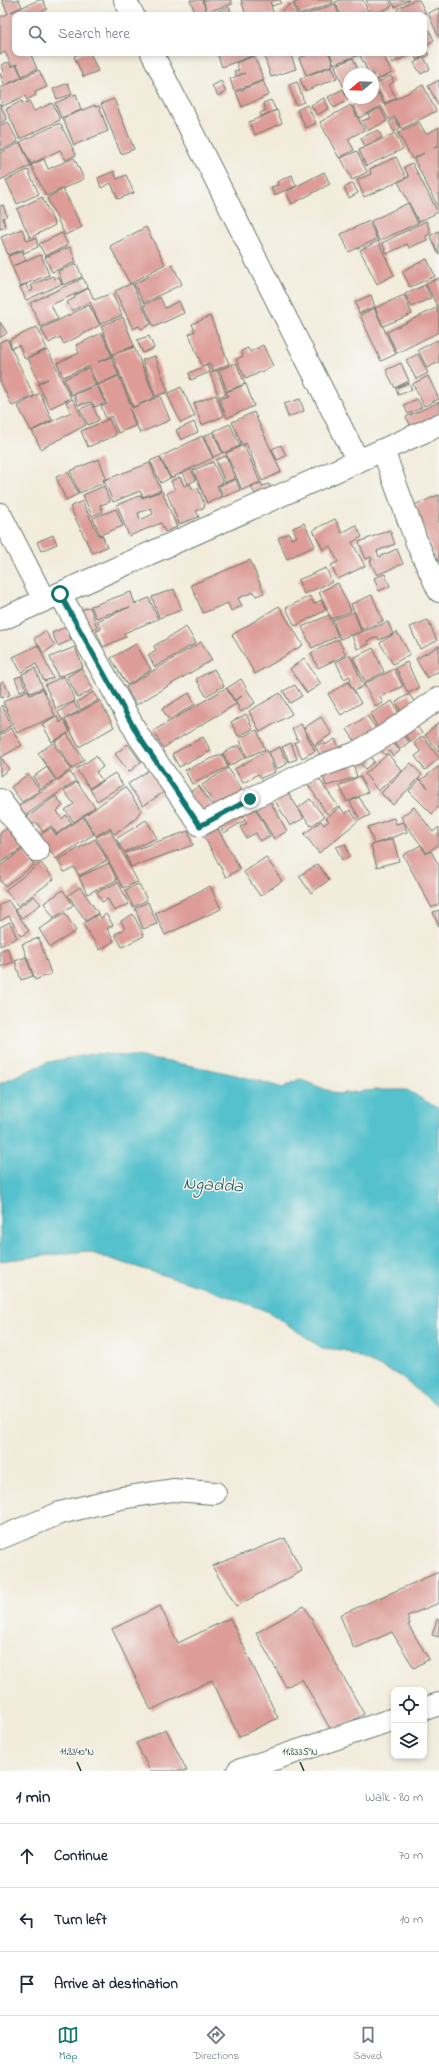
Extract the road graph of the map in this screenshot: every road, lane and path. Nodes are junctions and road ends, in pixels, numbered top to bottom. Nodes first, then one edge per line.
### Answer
1 (126, 0) edge
2 (132, 12) edge
3 (154, 56) edge
4 (439, 425) edge
5 (383, 450) junction
6 (358, 461) junction
7 (0, 514) edge
8 (439, 591) edge
9 (52, 597) junction
10 (0, 620) edge
11 (439, 698) edge
12 (0, 800) edge
13 (38, 851) dead end
14 (215, 1493) dead end
15 (0, 1538) edge
16 (439, 1704) edge
17 (427, 1708) edge
18 (391, 1720) edge
19 (238, 1771) edge

1 - 2 street
3 - 6 street
4 - 5 street
5 - 6 street
5 - 8 street
6 - 9 street
7 - 9 street
9 - 10 street
9 - 11 street
12 - 13 street
14 - 15 street
16 - 17 street
18 - 19 street

